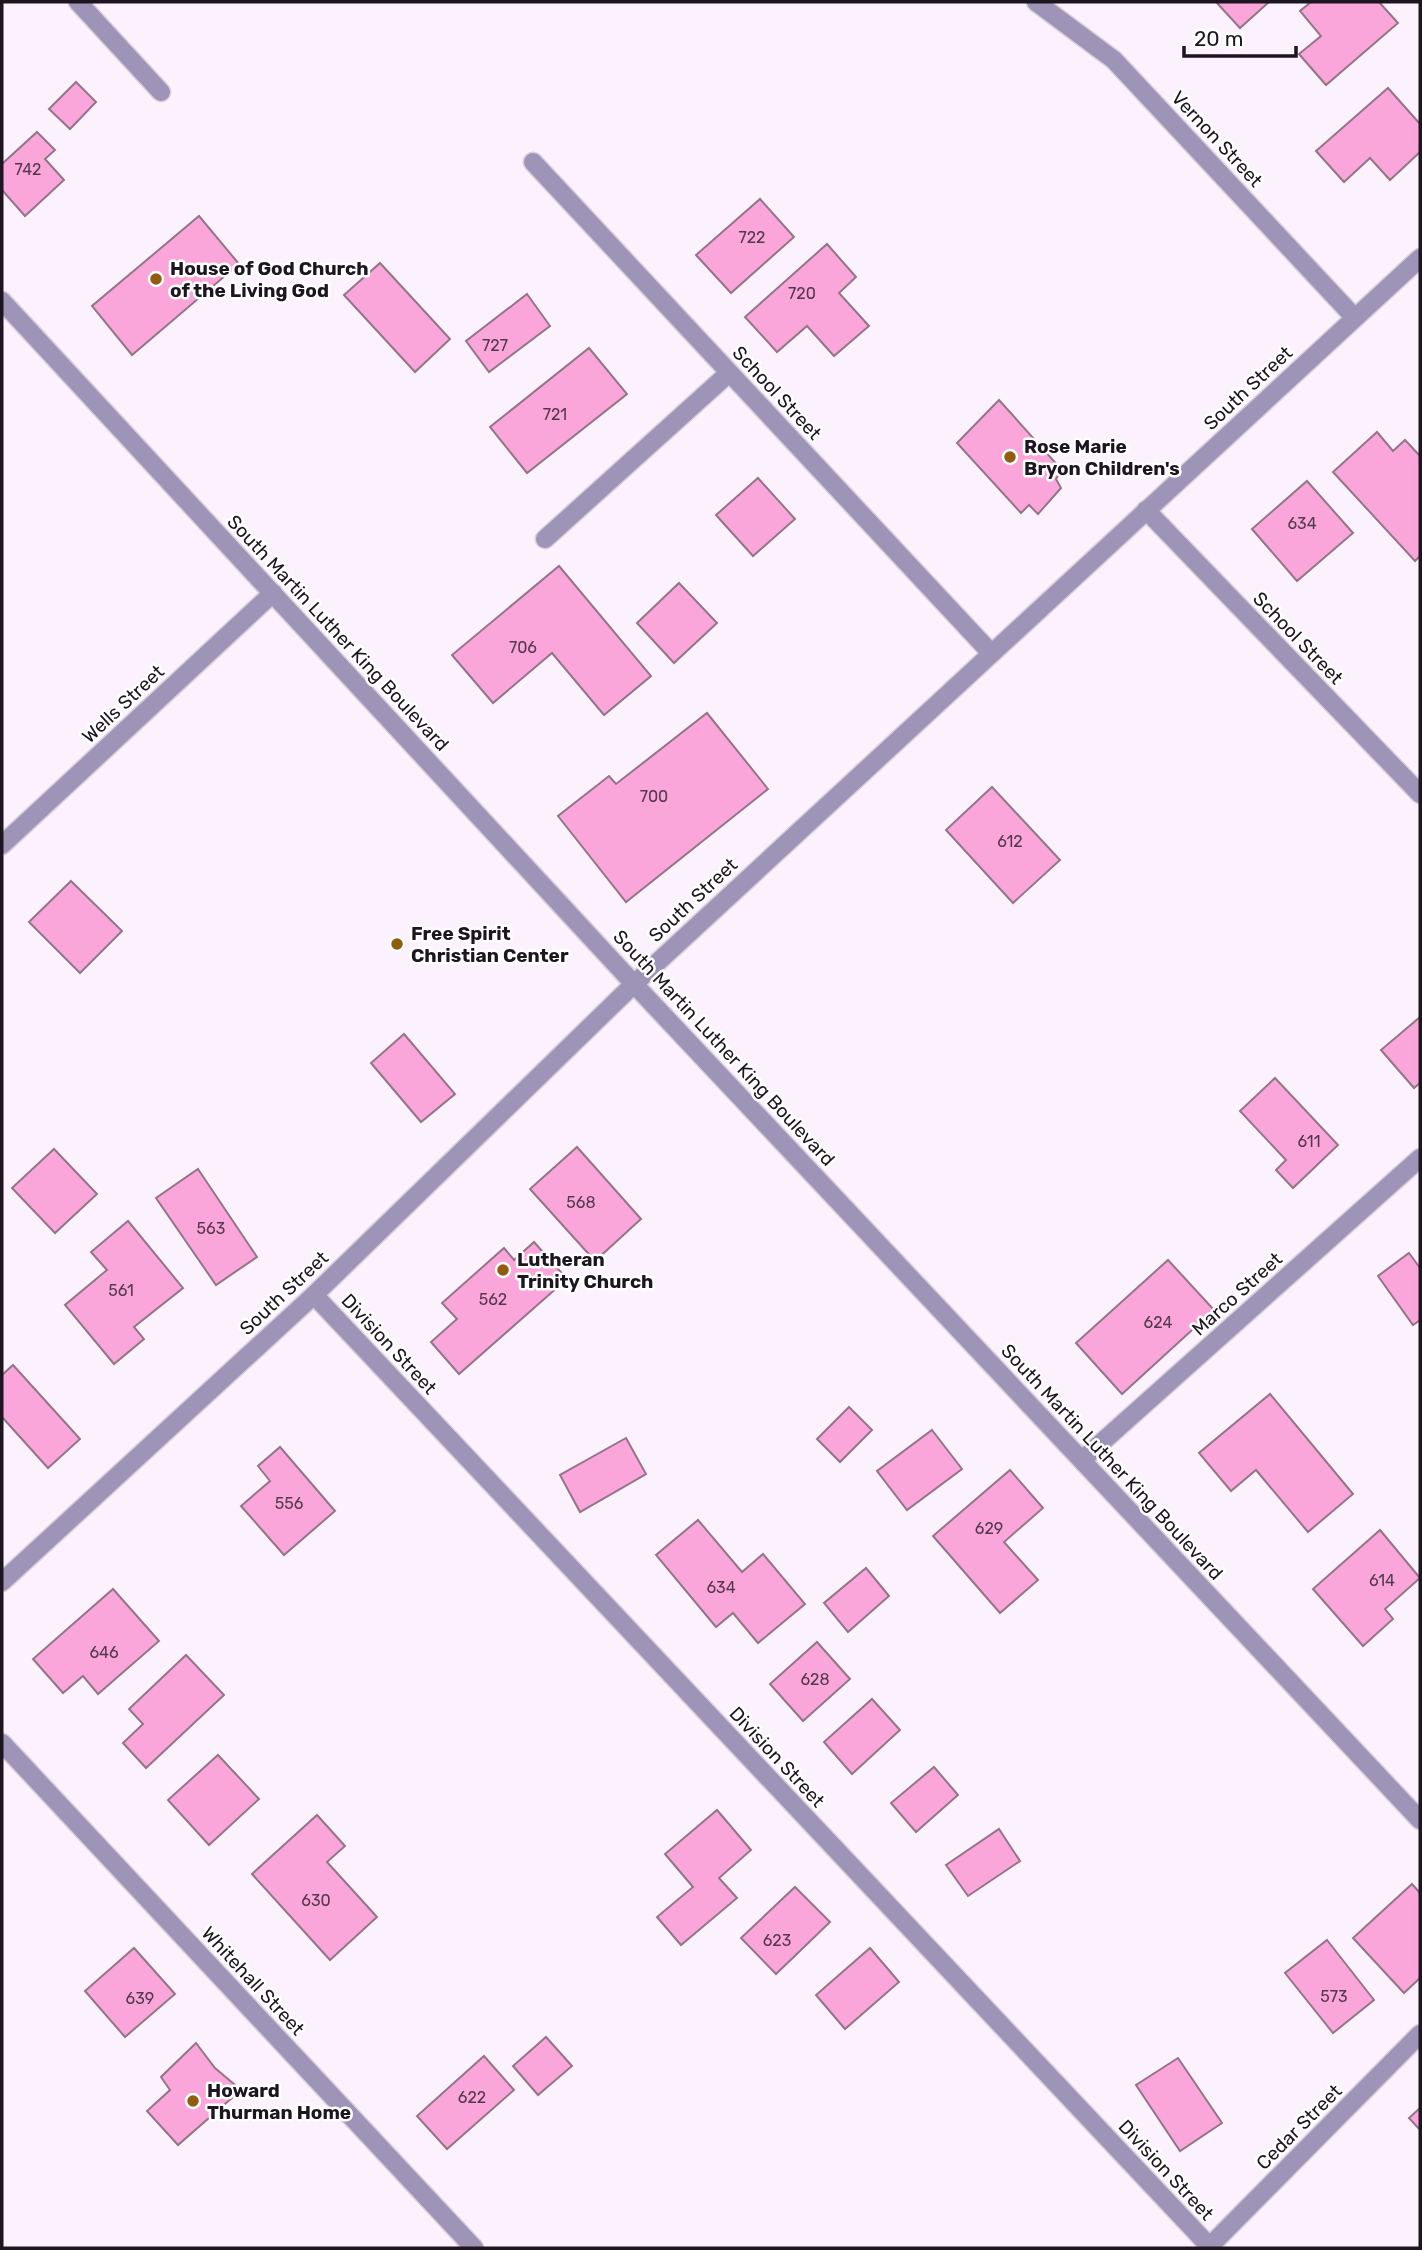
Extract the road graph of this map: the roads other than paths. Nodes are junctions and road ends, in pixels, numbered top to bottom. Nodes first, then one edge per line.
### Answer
1 (78, 2) edge
2 (1036, 2) edge
3 (161, 92) dead end
4 (533, 162) dead end
5 (1420, 258) edge
6 (2, 301) edge
7 (1355, 318) junction
8 (729, 373) junction
9 (1146, 510) junction
10 (545, 539) dead end
11 (273, 593) junction
12 (990, 653) junction
13 (1420, 794) edge
14 (2, 845) edge
15 (634, 984) junction
16 (1420, 1158) edge
17 (314, 1295) junction
18 (1082, 1460) junction
19 (2, 1582) edge
20 (2, 1743) edge
21 (1420, 1820) edge
22 (1420, 2034) edge
23 (474, 2248) edge
24 (1209, 2248) edge

1 - 3 street
2 - 7 street, Vernon Street
4 - 8 street, School Street
5 - 7 street, South Street
6 - 11 street, South Martin Luther King Boulevard
7 - 9 street, South Street
8 - 10 street
8 - 12 street, School Street
9 - 12 street, South Street
9 - 13 street, School Street
11 - 14 street, Wells Street
11 - 15 street, South Martin Luther King Boulevard
12 - 15 street, South Street
15 - 17 street, South Street
15 - 18 street, South Martin Luther King Boulevard
16 - 18 street, Marco Street
17 - 19 street, South Street
17 - 24 street, Division Street
18 - 21 street, South Martin Luther King Boulevard
20 - 23 street, Whitehall Street
22 - 24 street, Cedar Street

